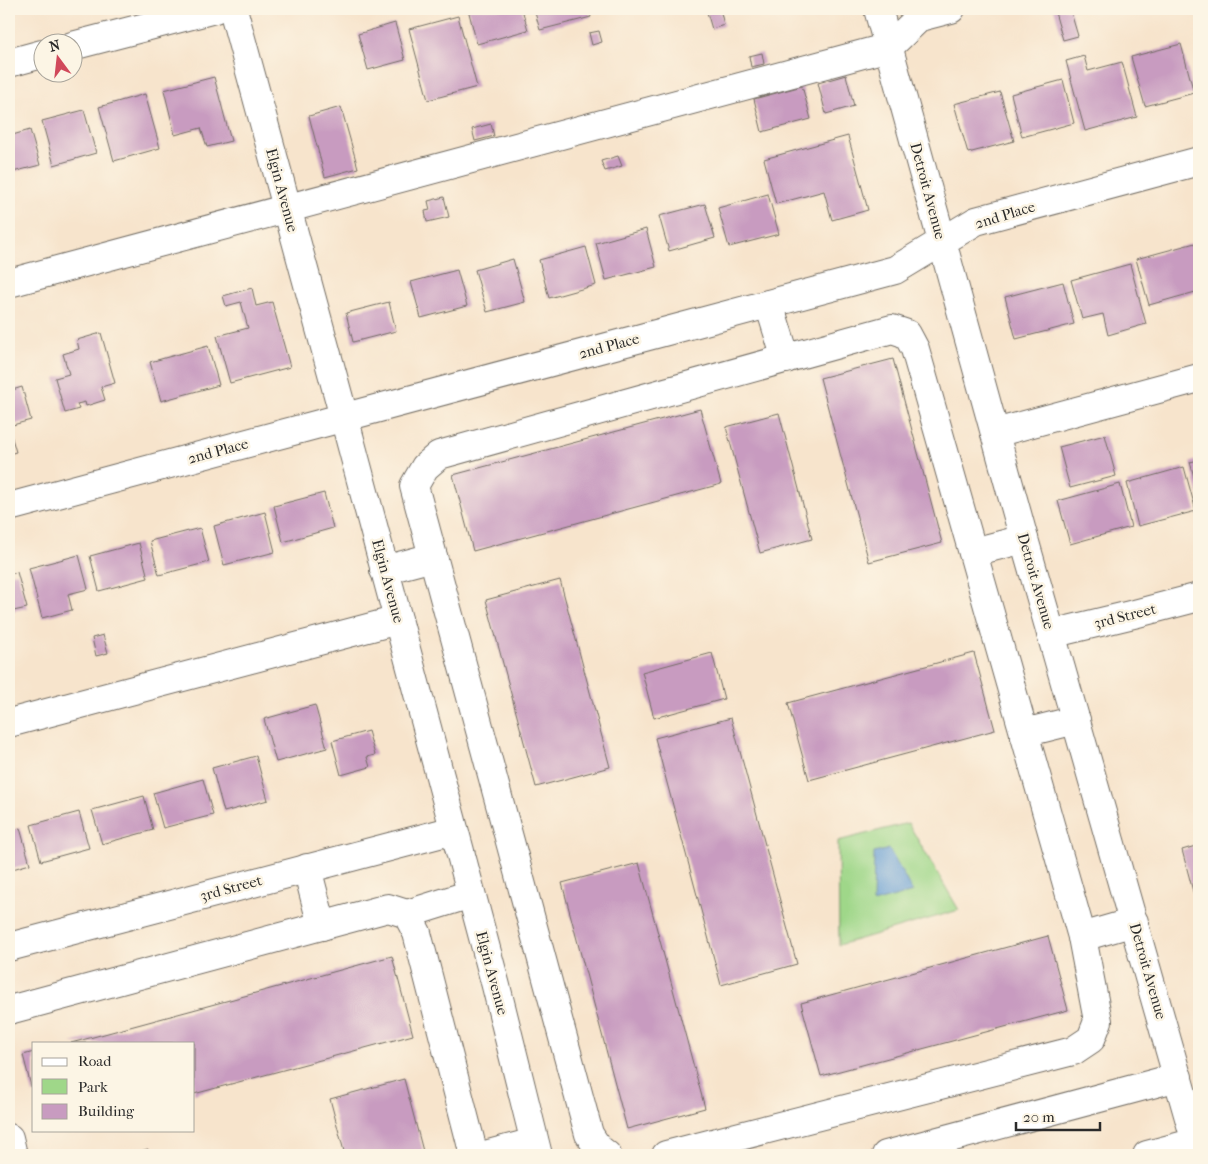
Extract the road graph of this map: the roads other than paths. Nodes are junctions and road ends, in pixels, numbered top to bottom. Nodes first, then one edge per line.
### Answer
1 (215, 9) edge
2 (233, 9) edge
3 (878, 9) edge
4 (951, 9) edge
5 (82, 43) edge
6 (889, 47) junction
7 (32, 57) edge
8 (9, 63) edge
9 (1199, 162) edge
10 (287, 209) junction
11 (942, 242) junction
12 (9, 283) edge
13 (769, 304) junction
14 (786, 359) junction
15 (1199, 378) edge
16 (344, 417) junction
17 (995, 433) junction
18 (9, 507) edge
19 (1024, 539) junction
20 (973, 552) junction
21 (433, 557) junction
22 (384, 570) junction
23 (1199, 597) edge
24 (398, 620) junction
25 (1051, 634) junction
26 (1076, 720) junction
27 (9, 723) edge
28 (1024, 733) junction
29 (454, 830) junction
30 (307, 868) junction
31 (471, 894) junction
32 (407, 914) junction
33 (1134, 922) junction
34 (322, 926) junction
35 (1082, 937) junction
36 (9, 947) edge
37 (9, 1010) edge
38 (1187, 1087) edge
39 (9, 1138) edge
40 (1198, 1148) edge
41 (536, 1149) edge
42 (13, 1155) edge
43 (474, 1155) edge
44 (485, 1155) edge
45 (607, 1155) edge
46 (666, 1155) edge
47 (886, 1155) edge
48 (1147, 1155) edge

1 - 5 street
2 - 10 street, Elgin Avenue
3 - 6 street, Detroit Avenue
4 - 6 street
6 - 10 street
6 - 11 street, Detroit Avenue
7 - 8 street
9 - 11 street, 2nd Place
10 - 12 street
10 - 16 street, Elgin Avenue
11 - 13 street, 2nd Place
11 - 17 street, Detroit Avenue
13 - 14 street
13 - 16 street, 2nd Place
14 - 20 street
14 - 21 street
15 - 17 street
16 - 18 street, 2nd Place
16 - 22 street, Elgin Avenue
17 - 19 street, Detroit Avenue
19 - 20 street
19 - 25 street, Detroit Avenue
20 - 28 street
21 - 22 street
21 - 45 street
22 - 24 street, Elgin Avenue
23 - 25 street, 3rd Street
24 - 27 street
24 - 29 street, Elgin Avenue
25 - 26 street, Detroit Avenue
26 - 28 street
26 - 33 street, Detroit Avenue
28 - 35 street
29 - 30 street, 3rd Street
29 - 31 street, Elgin Avenue
30 - 34 street
30 - 36 street, 3rd Street
31 - 32 street
31 - 41 street, Elgin Avenue
32 - 34 street
32 - 43 street
33 - 35 street
33 - 38 street, Detroit Avenue
34 - 37 street
35 - 46 street
38 - 40 street, Detroit Avenue
38 - 47 street
39 - 42 street
40 - 48 street
41 - 44 street

